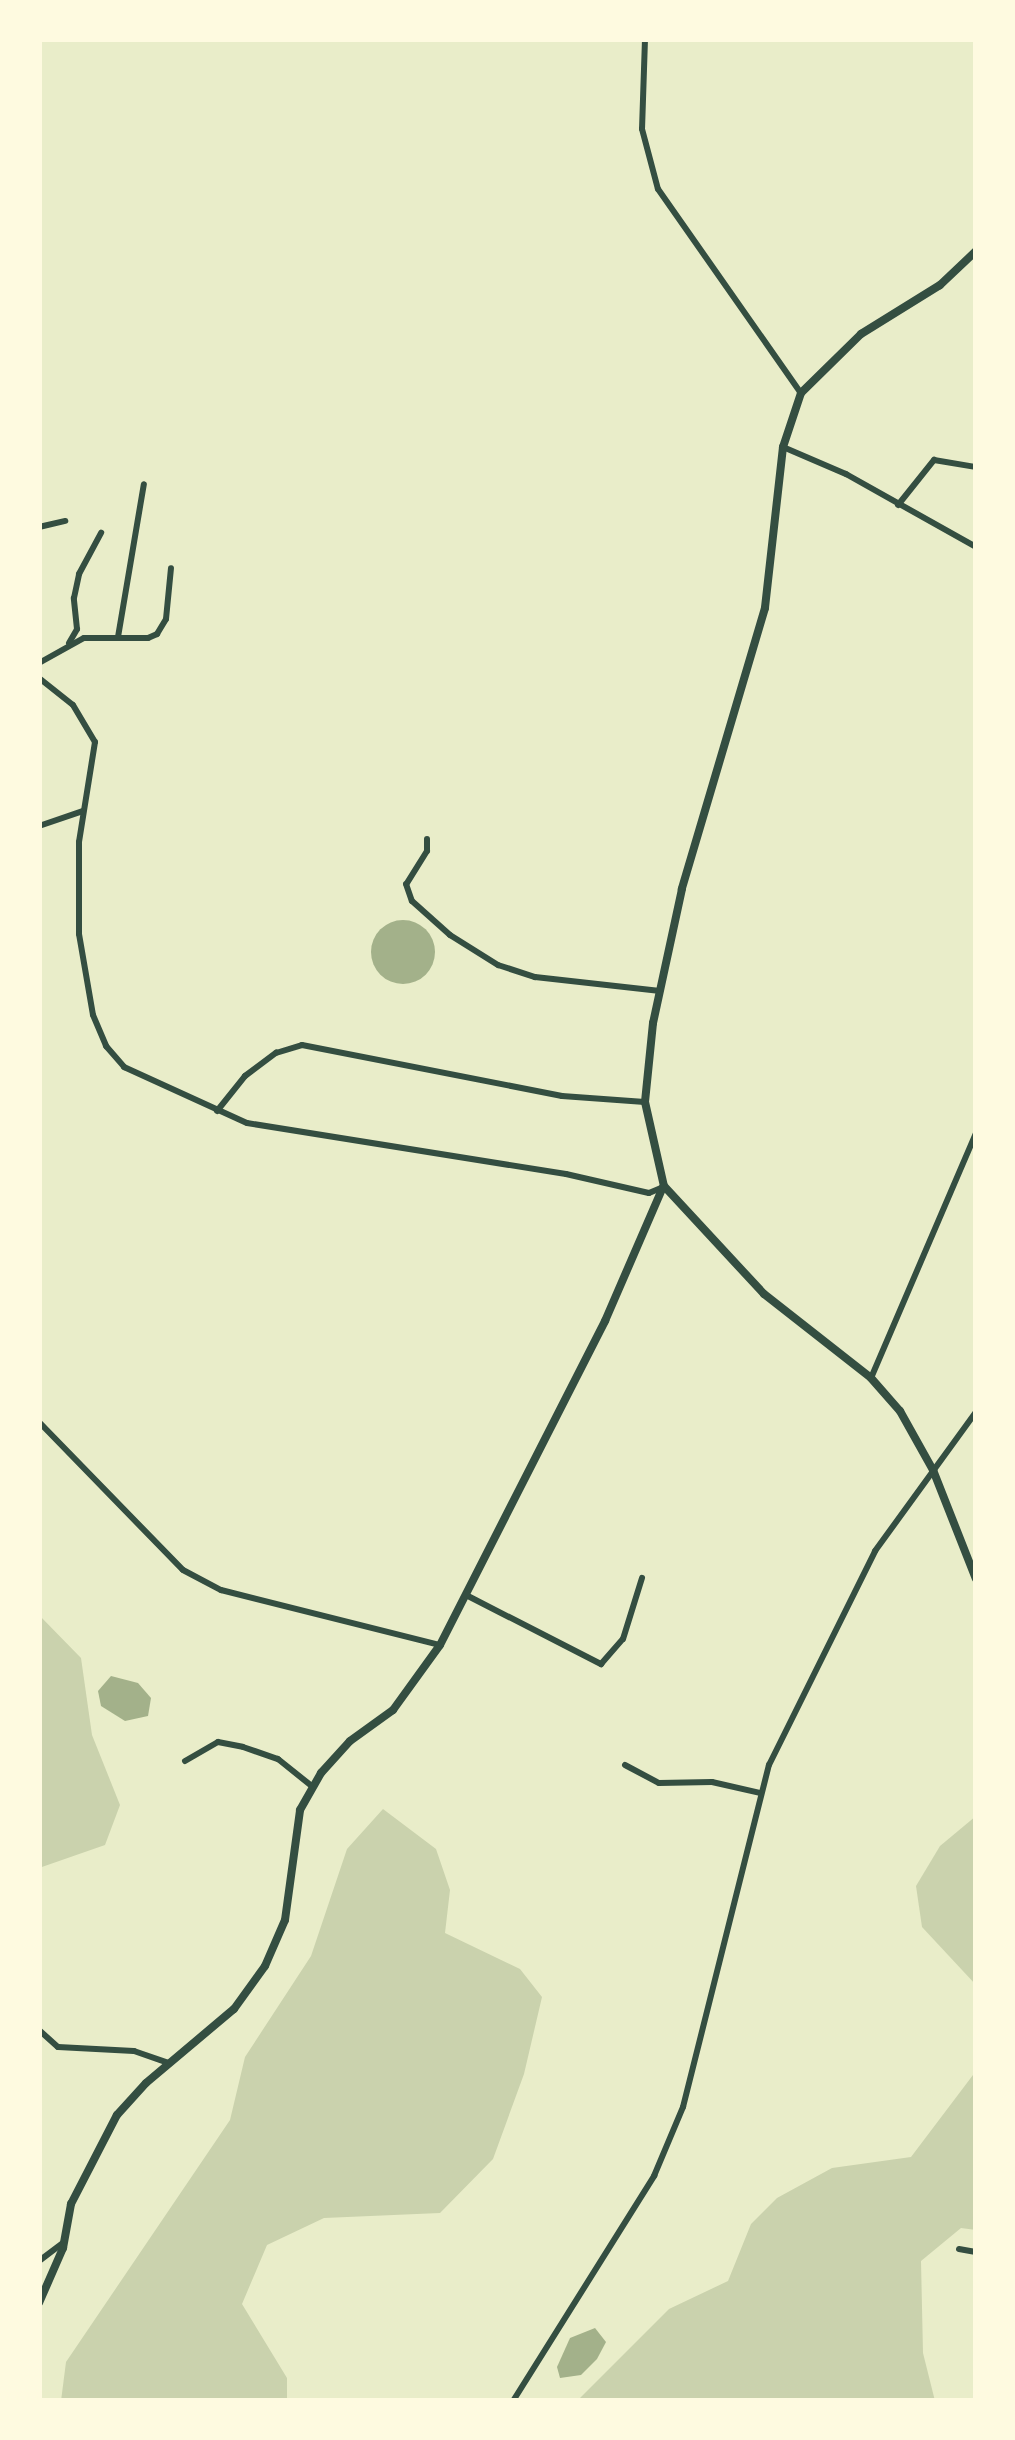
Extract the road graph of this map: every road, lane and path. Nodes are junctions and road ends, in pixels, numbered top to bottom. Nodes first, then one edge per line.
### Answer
1 (645, 39) edge
2 (976, 251) edge
3 (801, 393) junction
4 (783, 447) junction
5 (976, 467) edge
6 (144, 484) dead end
7 (898, 505) junction
8 (64, 521) dead end
9 (39, 527) edge
10 (101, 533) dead end
11 (976, 547) edge
12 (171, 568) dead end
13 (118, 637) junction
14 (67, 646) junction
15 (39, 663) edge
16 (39, 678) edge
17 (83, 811) junction
18 (39, 826) edge
19 (427, 839) dead end
20 (660, 992) junction
21 (646, 1102) junction
22 (217, 1111) junction
23 (976, 1133) edge
24 (664, 1186) junction
25 (871, 1378) junction
26 (976, 1412) edge
27 (39, 1422) edge
28 (933, 1470) junction
29 (972, 1556) edge
30 (641, 1578) dead end
31 (976, 1580) edge
32 (466, 1595) junction
33 (440, 1645) junction
34 (185, 1761) dead end
35 (625, 1765) dead end
36 (313, 1787) junction
37 (760, 1793) junction
38 (39, 2030) edge
39 (170, 2062) junction
40 (64, 2242) junction
41 (959, 2249) dead end
42 (976, 2252) edge
43 (39, 2261) edge
44 (39, 2303) edge
45 (513, 2401) edge

1 - 3 street
2 - 3 street
3 - 4 street
4 - 7 street
4 - 20 street
5 - 7 street
6 - 13 street
7 - 11 street
8 - 9 street
10 - 14 street
12 - 13 street
13 - 14 street
14 - 15 street
16 - 17 street
17 - 18 street
17 - 22 street
19 - 20 street
20 - 21 street
21 - 22 street
21 - 24 street
22 - 24 street
23 - 25 street
24 - 25 street
24 - 32 street
25 - 28 street
26 - 28 street
27 - 33 street
28 - 29 street
28 - 37 street
29 - 31 street
30 - 32 street
32 - 33 street
33 - 36 street
34 - 36 street
35 - 37 street
36 - 39 street
37 - 45 street
38 - 39 street
39 - 40 street
40 - 43 street
40 - 44 street
41 - 42 street

